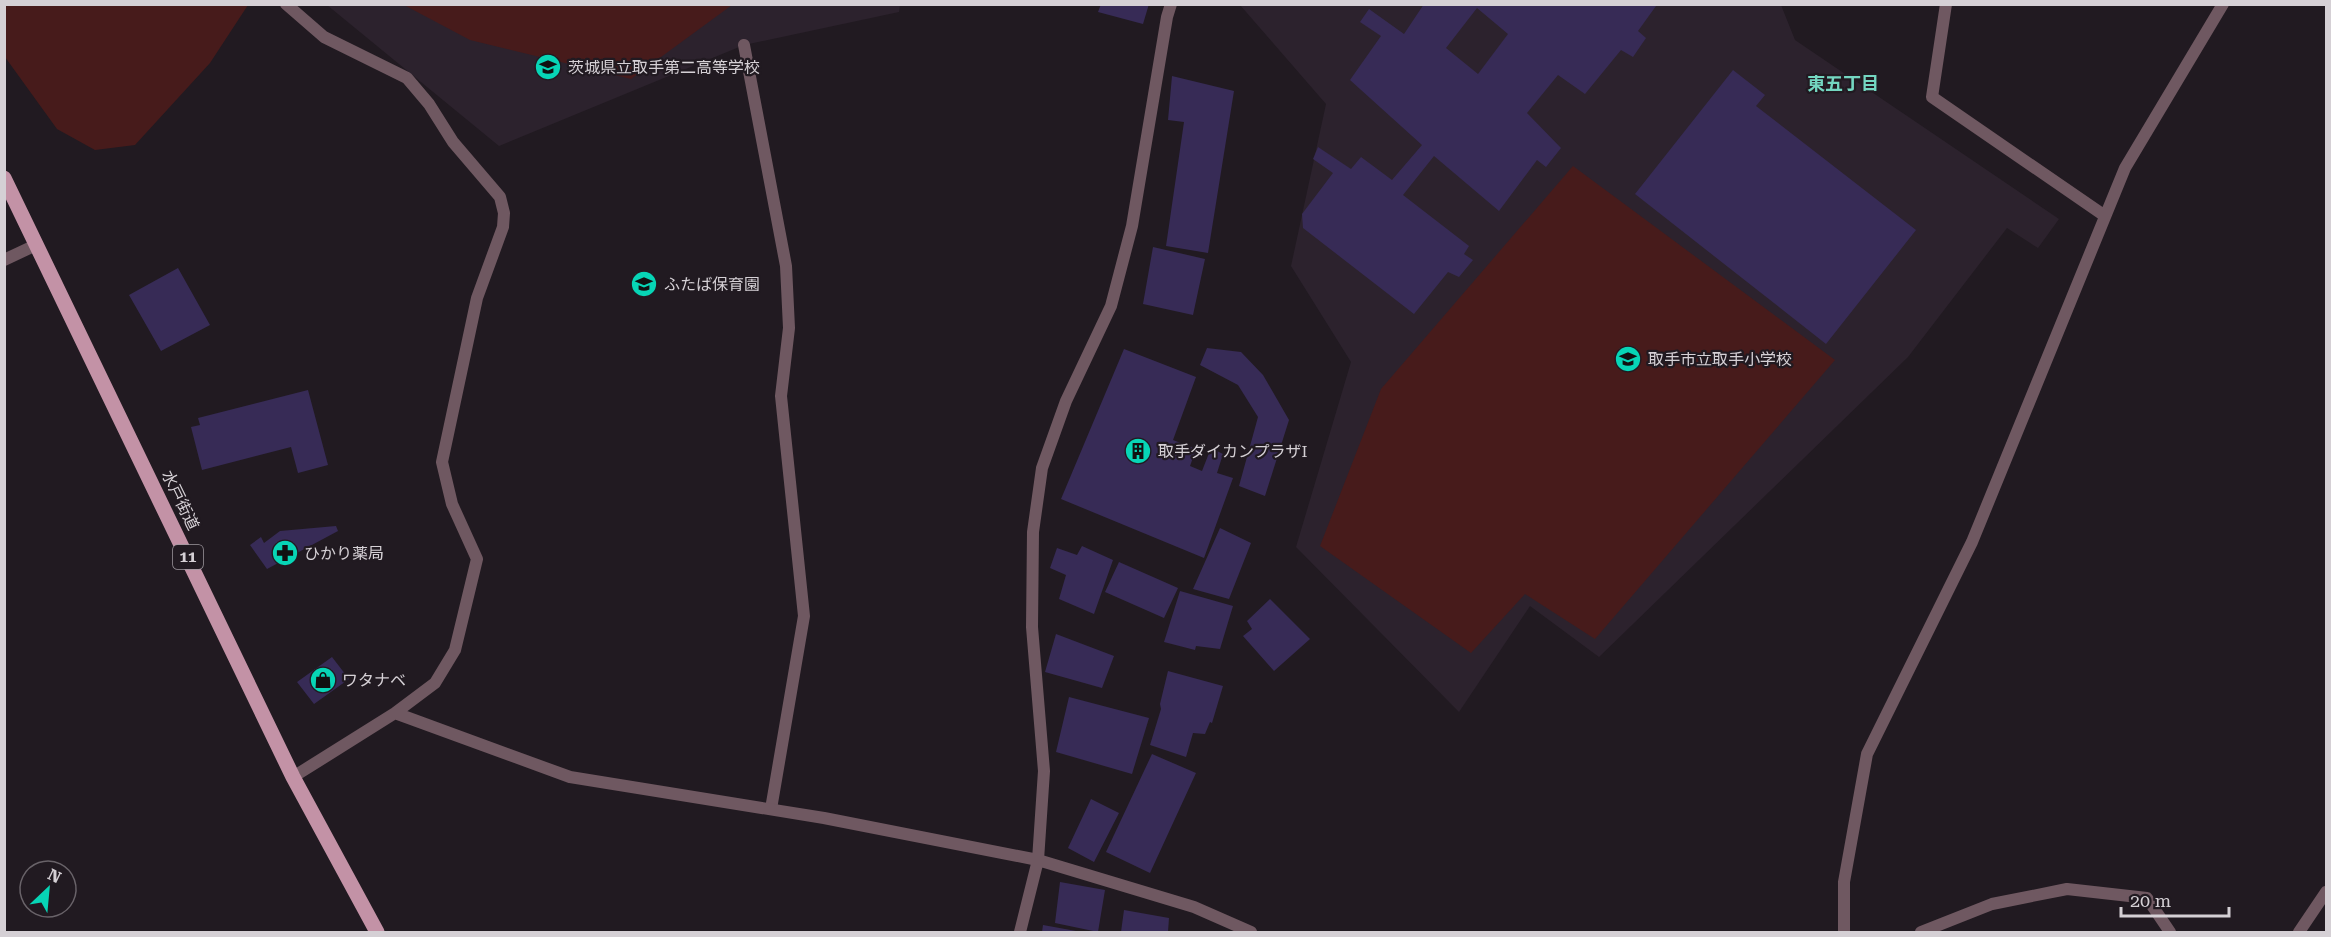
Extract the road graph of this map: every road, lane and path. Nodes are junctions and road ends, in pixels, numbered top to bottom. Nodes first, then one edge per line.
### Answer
1 (286, 4) edge
2 (1171, 4) edge
3 (1946, 4) edge
4 (2223, 4) edge
5 (744, 45) dead end
6 (4, 178) edge
7 (2105, 216) junction
8 (36, 245) junction
9 (4, 260) edge
10 (395, 713) junction
11 (292, 777) junction
12 (771, 809) junction
13 (1038, 860) junction
14 (2326, 892) edge
15 (377, 933) edge
16 (1020, 933) edge
17 (1251, 933) edge
18 (1844, 933) edge
19 (1921, 933) edge
20 (2170, 933) edge
21 (2299, 933) edge

1 - 10 street
2 - 13 street
3 - 7 street
4 - 7 street
5 - 12 street
6 - 8 main road, 水戸街道 / 11
7 - 18 street
8 - 9 street
8 - 11 main road, 水戸街道 / 11
10 - 11 street
10 - 12 street
11 - 15 main road, 水戸街道 / 11
12 - 13 street
13 - 16 street
13 - 17 street
14 - 21 street
19 - 20 street

